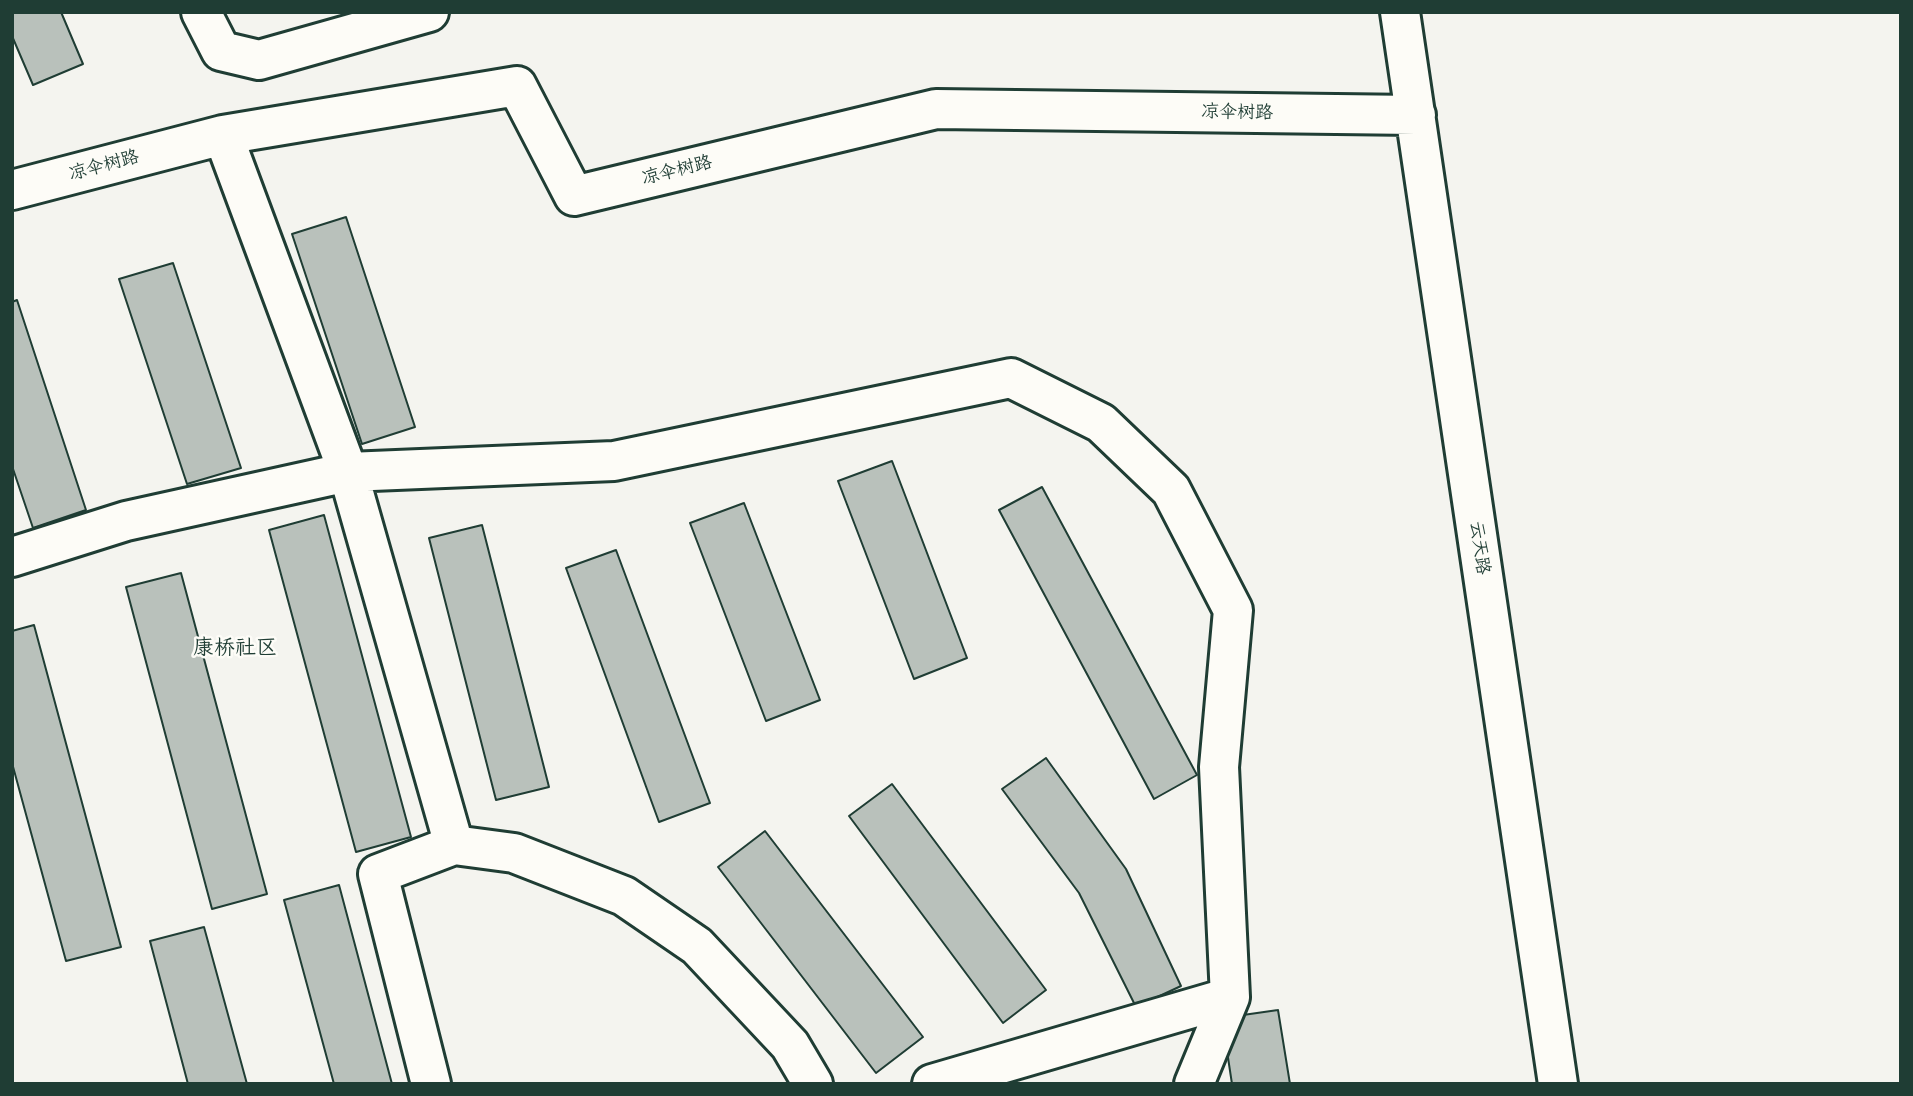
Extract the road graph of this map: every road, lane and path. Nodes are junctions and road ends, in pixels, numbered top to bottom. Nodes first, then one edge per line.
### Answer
1 (201, 12) edge
2 (429, 12) edge
3 (1400, 12) edge
4 (1416, 115) junction
5 (223, 135) junction
6 (12, 190) edge
7 (348, 472) junction
8 (12, 557) edge
9 (454, 845) junction
10 (1230, 997) junction
11 (431, 1084) edge
12 (813, 1084) edge
13 (932, 1084) edge
14 (1194, 1084) edge
15 (1558, 1084) edge

1 - 2 street
3 - 4 street, 云天路
4 - 5 street, 凉伞树路
4 - 15 street, 云天路
5 - 6 street, 凉伞树路
5 - 7 street
7 - 8 street
7 - 9 street
7 - 10 street
9 - 11 street
9 - 12 street
10 - 13 street
10 - 14 street

